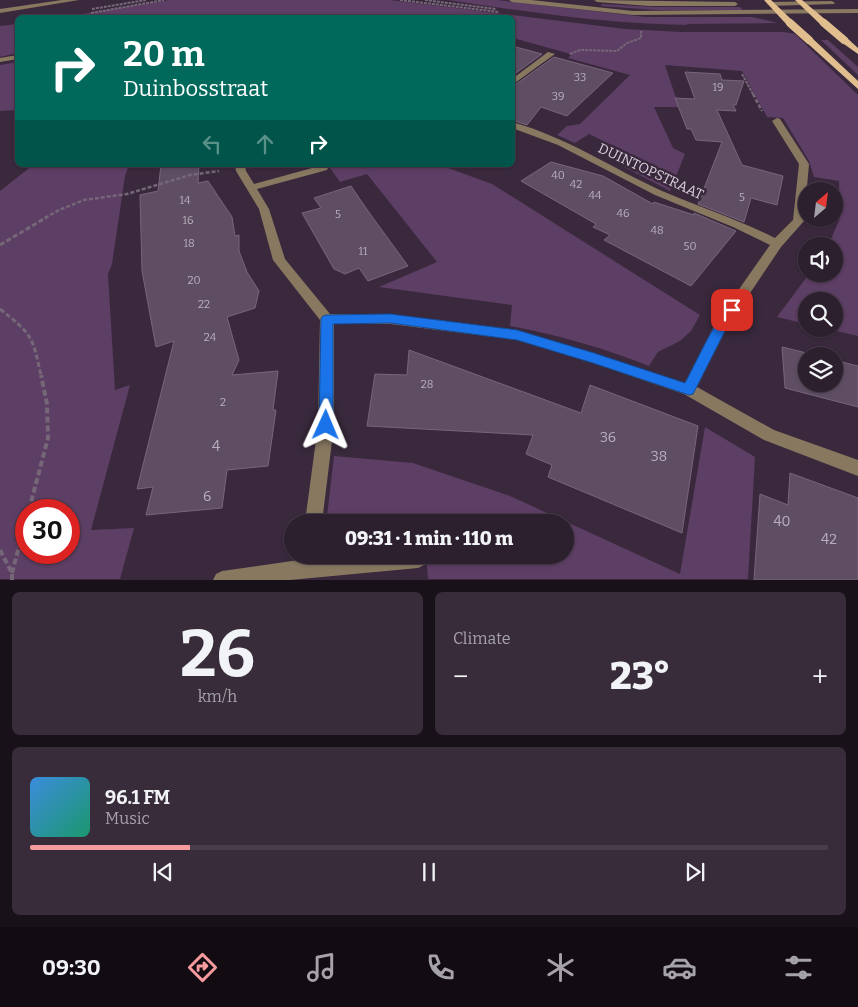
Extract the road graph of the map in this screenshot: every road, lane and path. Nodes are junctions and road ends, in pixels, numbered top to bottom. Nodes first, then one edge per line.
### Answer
1 (25, 0) edge
2 (76, 0) edge
3 (146, 0) edge
4 (164, 0) edge
5 (512, 0) edge
6 (598, 0) edge
7 (800, 2) edge
8 (766, 3) edge
9 (858, 3) edge
10 (0, 4) edge
11 (745, 4) dead end
12 (87, 10) dead end
13 (0, 11) edge
14 (858, 11) edge
15 (779, 12) junction
16 (812, 12) junction
17 (90, 13) dead end
18 (640, 27) dead end
19 (858, 52) edge
20 (551, 54) joint
21 (15, 58) edge
22 (0, 60) edge
23 (742, 74) dead end
24 (515, 81) edge
25 (858, 86) edge
26 (777, 121) joint
27 (515, 126) edge
28 (234, 167) edge
29 (241, 167) edge
30 (323, 168) dead end
31 (252, 188) junction
32 (777, 244) junction
33 (0, 245) edge
34 (0, 309) edge
35 (327, 319) junction
36 (689, 390) junction
37 (858, 468) edge
38 (32, 499) edge
39 (314, 514) edge
40 (0, 550) edge
41 (15, 563) edge
42 (298, 564) edge
43 (12, 574) junction
44 (12, 580) edge
45 (222, 580) edge

1 - 10 street
2 - 13 street
3 - 12 path
4 - 17 path
5 - 15 street
6 - 11 street
7 - 8 street
7 - 9 street
7 - 16 main road
8 - 15 main road
14 - 16 street
15 - 16 street
15 - 25 main road, bridge
16 - 19 main road, bridge
18 - 20 path
20 - 24 street
21 - 22 street
23 - 26 path
26 - 32 street
27 - 32 street, DUINTOPSTRAAT
28 - 33 path
29 - 31 street
30 - 31 street
31 - 35 street
32 - 36 street
34 - 38 path
35 - 36 street
35 - 39 street
36 - 37 street
40 - 43 path
41 - 43 path
42 - 45 street
43 - 44 path

